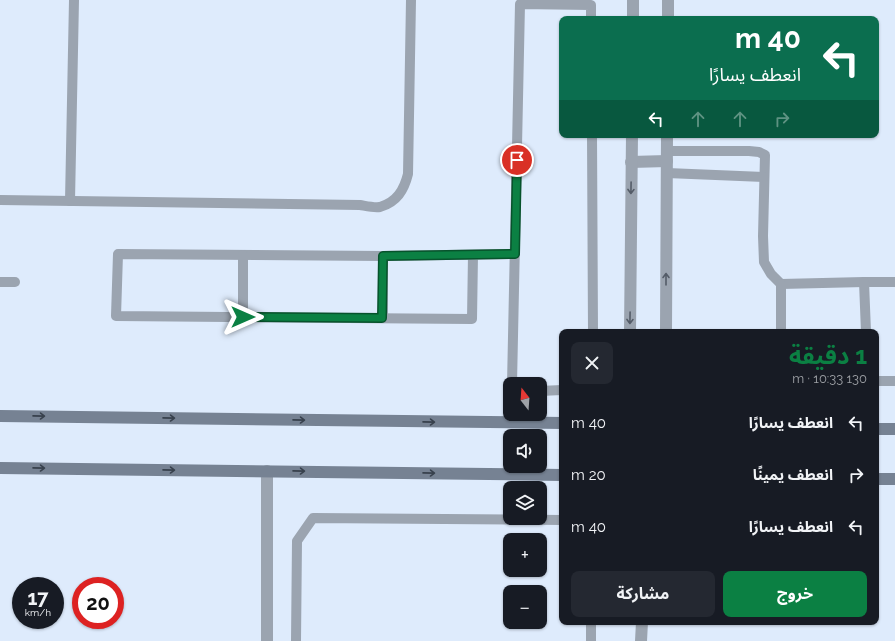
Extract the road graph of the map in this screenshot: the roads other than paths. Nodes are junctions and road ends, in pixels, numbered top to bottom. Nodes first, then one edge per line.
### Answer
1 (74, 0) edge
2 (411, 0) edge
3 (633, 0) edge
4 (668, 0) edge
5 (591, 16) edge
6 (633, 16) edge
7 (668, 16) edge
8 (593, 138) edge
9 (632, 138) edge
10 (667, 138) edge
11 (667, 156) junction
12 (631, 162) junction
13 (667, 173) junction
14 (764, 177) junction
15 (0, 200) edge
16 (70, 201) junction
17 (473, 254) junction
18 (515, 254) junction
19 (244, 255) junction
20 (383, 256) junction
21 (0, 282) edge
22 (15, 282) dead end
23 (864, 282) junction
24 (895, 282) edge
25 (781, 284) junction
26 (243, 317) junction
27 (382, 318) junction
28 (593, 329) edge
29 (630, 329) edge
30 (666, 329) edge
31 (781, 329) edge
32 (866, 329) edge
33 (512, 377) edge
34 (879, 381) edge
35 (895, 381) edge
36 (559, 390) edge
37 (547, 391) edge
38 (0, 416) edge
39 (559, 423) edge
40 (879, 429) edge
41 (895, 429) edge
42 (0, 468) edge
43 (267, 471) junction
44 (559, 475) edge
45 (879, 479) edge
46 (895, 479) edge
47 (559, 520) edge
48 (591, 625) edge
49 (642, 625) edge
50 (267, 641) edge
51 (296, 641) edge
52 (591, 641) edge
53 (641, 641) edge

1 - 16 lane
2 - 16 lane
3 - 6 street
4 - 7 street
5 - 18 lane
8 - 28 lane
9 - 12 street
10 - 11 street
11 - 12 street
11 - 13 street
11 - 14 lane
12 -> 29 street
13 - 14 lane
30 -> 13 street
14 - 25 lane
15 - 16 lane
17 - 18 lane
17 - 20 lane
17 - 27 lane
18 - 33 lane
19 - 20 lane
19 - 26 lane
19 - 26 lane
20 - 27 lane
21 - 22 lane
23 - 24 lane
23 - 25 lane
23 - 32 lane
25 - 31 lane
26 - 27 lane
34 - 35 lane
36 - 37 lane
38 -> 39 street
40 - 41 street
42 -> 43 street
43 -> 44 street
43 - 50 street
45 - 46 street
47 - 51 lane
48 - 52 lane
49 - 53 street

